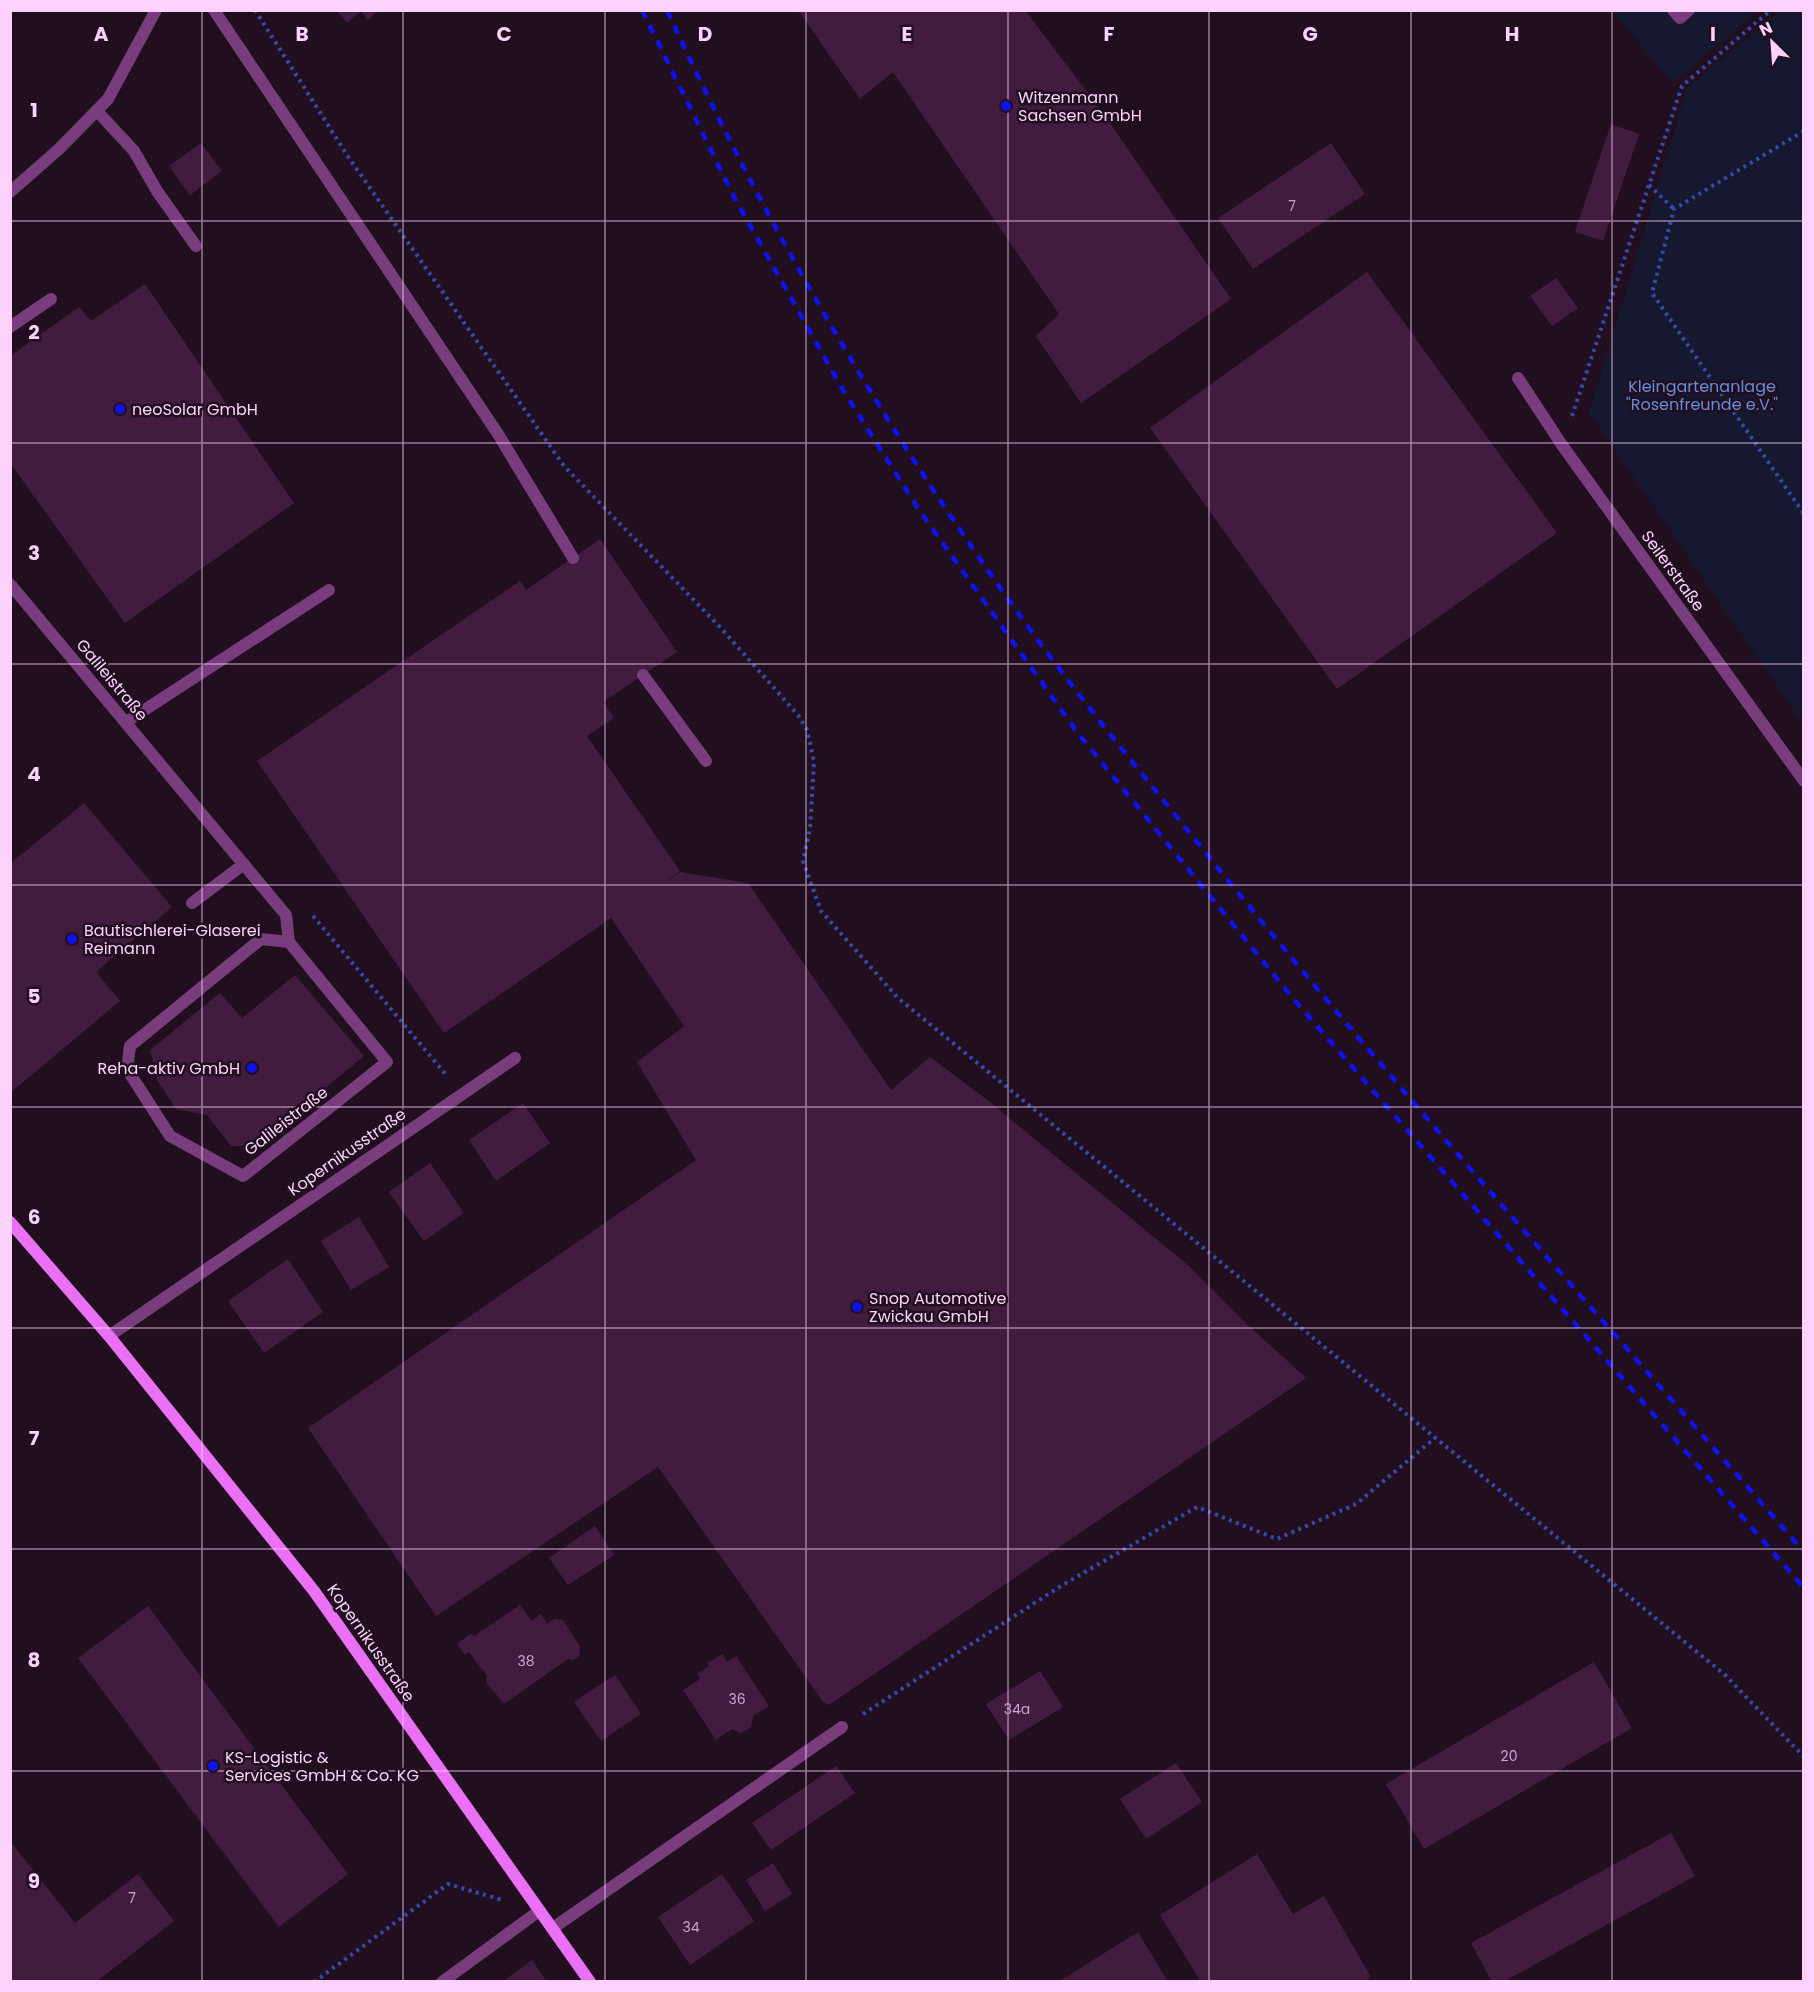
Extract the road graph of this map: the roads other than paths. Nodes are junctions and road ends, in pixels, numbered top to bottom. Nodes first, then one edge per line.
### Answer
1 (156, 10) edge
2 (214, 10) edge
3 (1673, 10) edge
4 (1689, 10) edge
5 (97, 111) junction
6 (10, 192) edge
7 (196, 246) dead end
8 (51, 299) dead end
9 (10, 327) edge
10 (1518, 378) dead end
11 (573, 558) dead end
12 (10, 584) edge
13 (329, 590) dead end
14 (643, 675) dead end
15 (126, 722) junction
16 (706, 761) dead end
17 (1803, 781) edge
18 (244, 864) junction
19 (192, 903) dead end
20 (289, 942) junction
21 (515, 1058) dead end
22 (10, 1222) edge
23 (109, 1336) junction
24 (842, 1727) road end
25 (539, 1911) junction
26 (553, 1928) junction
27 (442, 1982) edge
28 (590, 1982) edge

1 - 5 street
2 - 11 street
3 - 4 street
5 - 6 street
5 - 7 street
8 - 9 street
10 - 17 street, Seilerstraße
12 - 15 street, Galileistraße
13 - 15 street
14 - 16 street
15 - 18 street, Galileistraße
18 - 19 street
18 - 20 street, Galileistraße
20 - 20 street, Galileistraße
21 - 23 street, Kopernikusstraße
22 - 23 street, Kopernikusstraße
23 - 25 street, Kopernikusstraße
24 - 26 street
25 - 26 street, Kopernikusstraße
25 - 27 street
26 - 28 street, Kopernikusstraße

